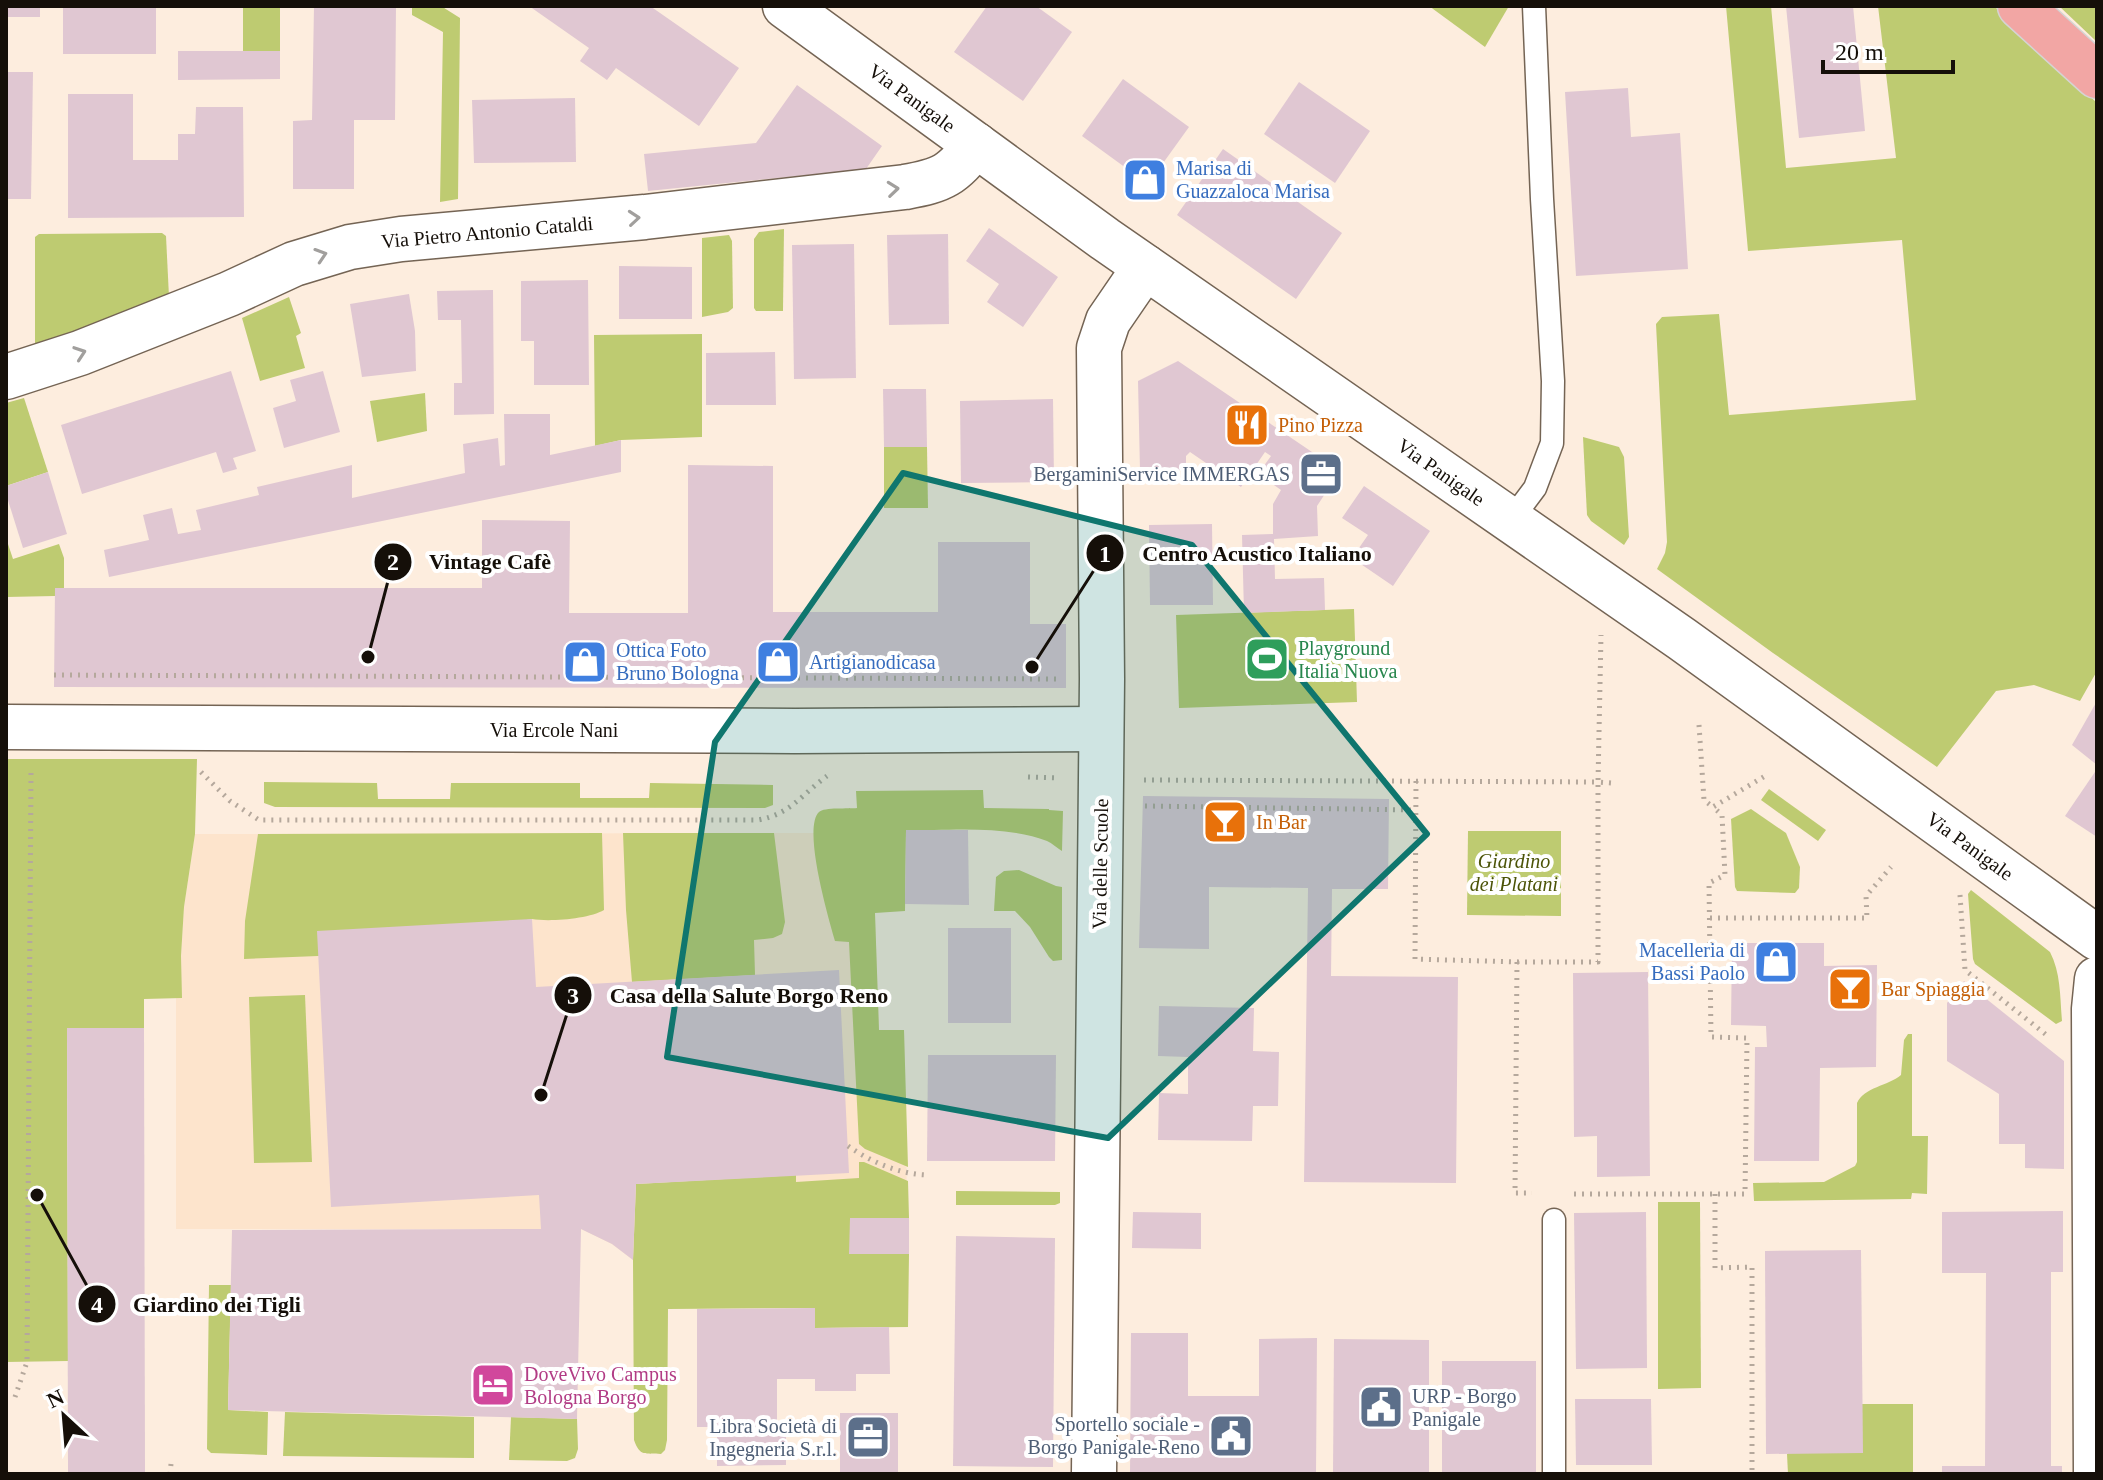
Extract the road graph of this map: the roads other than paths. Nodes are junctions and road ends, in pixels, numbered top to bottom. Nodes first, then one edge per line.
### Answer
1 (785, 6) edge
2 (1534, 6) edge
3 (2020, 6) edge
4 (2097, 76) edge
5 (976, 145) junction
6 (1145, 267) junction
7 (6, 377) edge
8 (1511, 520) junction
9 (19, 727) edge
10 (1101, 729) junction
11 (2097, 938) edge
12 (2097, 979) edge
13 (1554, 1220) dead end
14 (1094, 1474) edge
15 (1554, 1474) edge
16 (2096, 1474) edge

1 - 5 street, Via Panigale
2 - 8 lane
3 - 4 highway
5 - 6 street, Via Panigale
7 -> 5 street, Via Pietro Antonio Cataldi
6 - 8 street, Via Panigale
6 - 10 street, Via delle Scuole
8 - 11 street, Via Panigale
9 - 10 street, Via Ercole Nani
10 - 14 street, Via delle Scuole
12 - 16 street
13 - 15 lane

